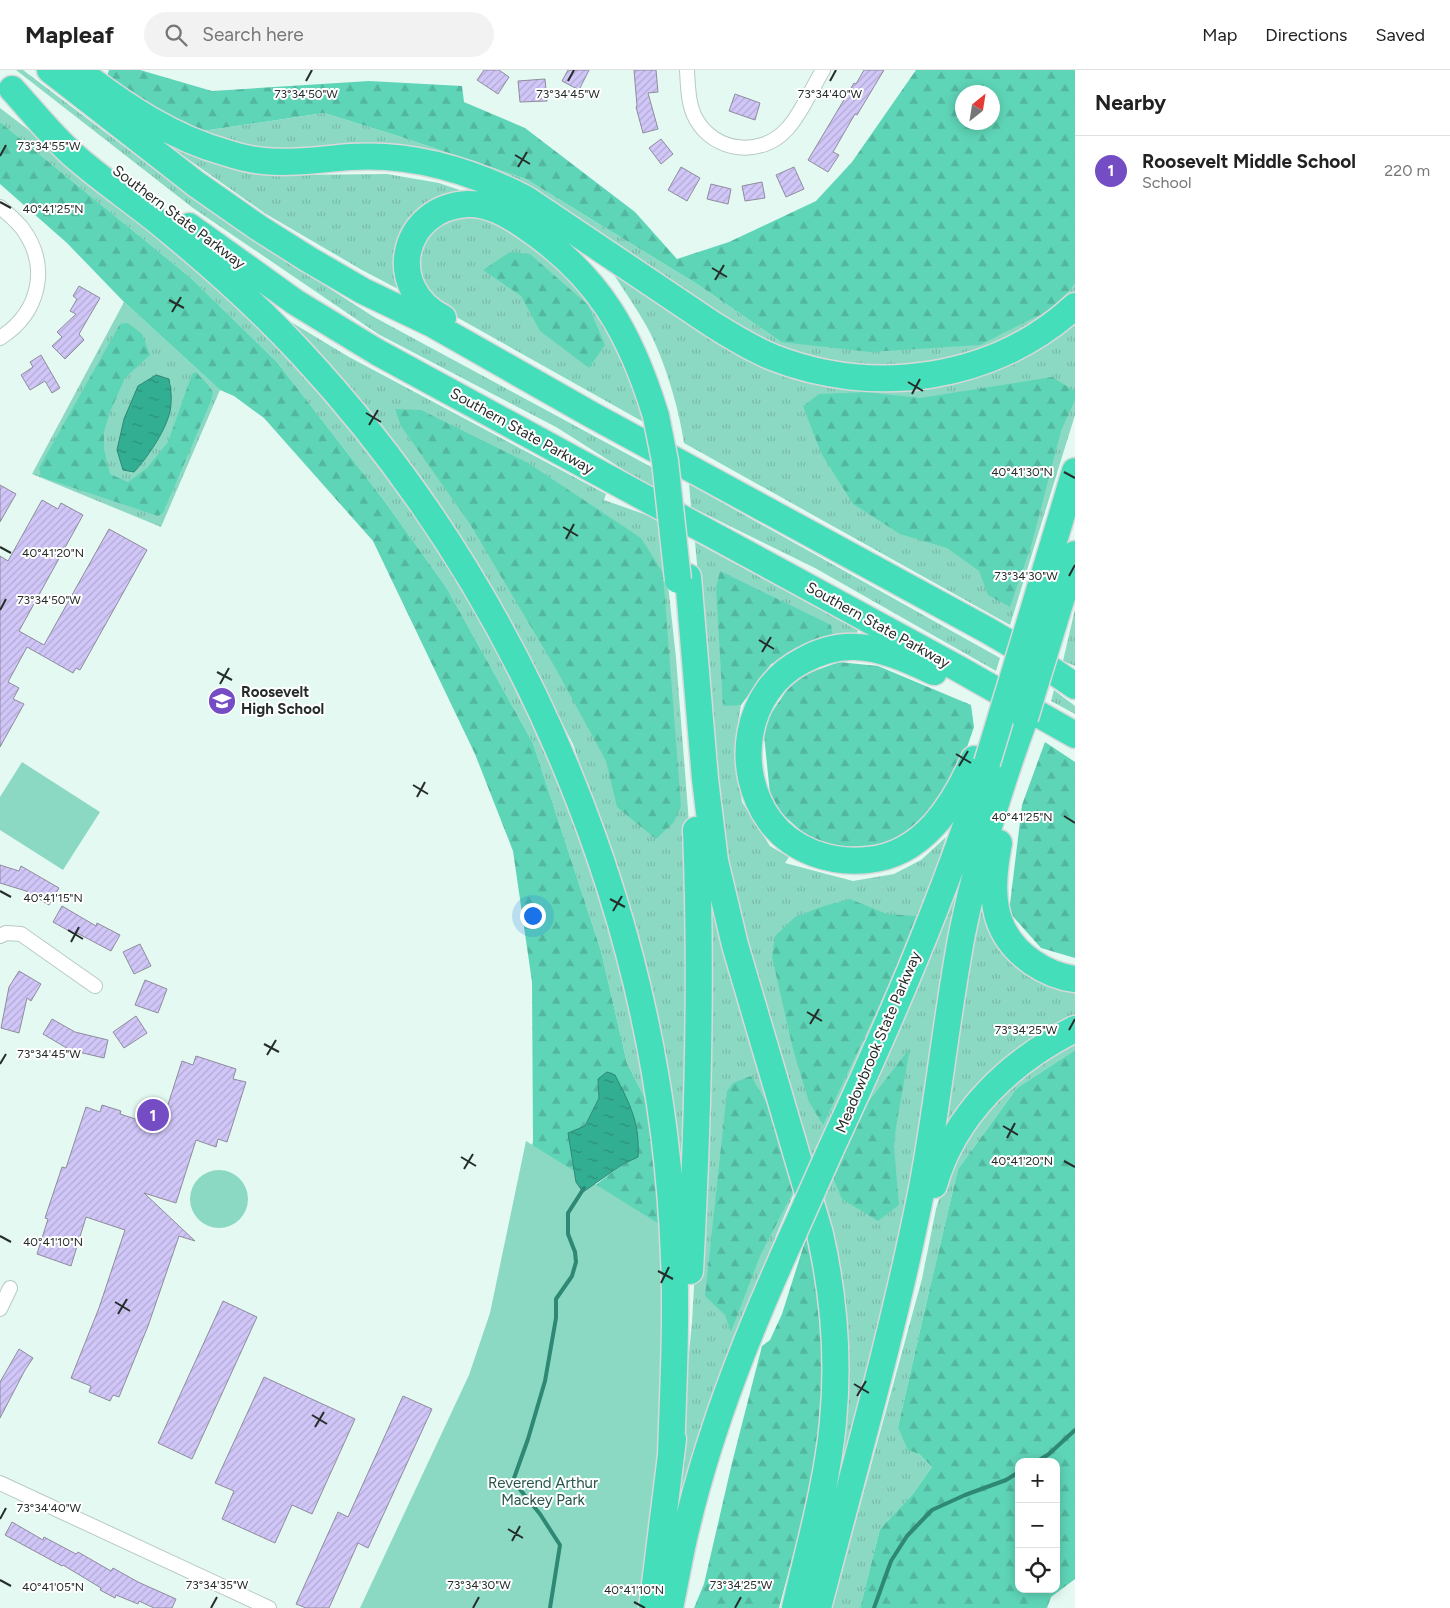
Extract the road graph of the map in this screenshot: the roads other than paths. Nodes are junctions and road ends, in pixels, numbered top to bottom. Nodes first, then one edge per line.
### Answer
1 (50, 70) edge
2 (78, 70) edge
3 (687, 70) edge
4 (823, 70) edge
5 (6, 85) edge
6 (264, 161) junction
7 (0, 207) edge
8 (1075, 306) edge
9 (1, 338) edge
10 (592, 415) junction
11 (662, 417) junction
12 (1075, 471) edge
13 (1075, 554) edge
14 (683, 578) junction
15 (1050, 594) junction
16 (1075, 686) edge
17 (1025, 718) junction
18 (1067, 730) edge
19 (989, 763) junction
20 (0, 936) edge
21 (1075, 979) edge
22 (95, 986) dead end
23 (1075, 1029) edge
24 (902, 1282) junction
25 (10, 1288) dead end
26 (0, 1310) edge
27 (671, 1456) junction
28 (0, 1483) edge
29 (269, 1608) edge
30 (652, 1608) edge
31 (670, 1608) edge
32 (795, 1608) edge
33 (818, 1608) edge

1 - 10 highway
2 - 6 highway
3 - 4 street
5 - 18 highway, Southern State Parkway
5 - 27 highway
6 - 8 highway
6 - 11 highway
7 - 9 street
10 - 11 highway
10 - 16 highway
11 - 14 highway
12 - 15 highway, Meadowbrook State Parkway
13 - 15 highway, Meadowbrook State Parkway
14 - 27 highway
14 - 32 highway
15 - 17 highway, Meadowbrook State Parkway, bridge
15 - 19 highway, Meadowbrook State Parkway, bridge
17 - 19 highway, Meadowbrook State Parkway
17 - 21 highway
18 - 19 highway
19 - 24 highway, Meadowbrook State Parkway
19 - 31 highway, Meadowbrook State Parkway, bridge
20 - 22 street
23 - 24 highway
24 - 33 highway, Meadowbrook State Parkway
25 - 26 street
27 - 30 highway
28 - 29 street

